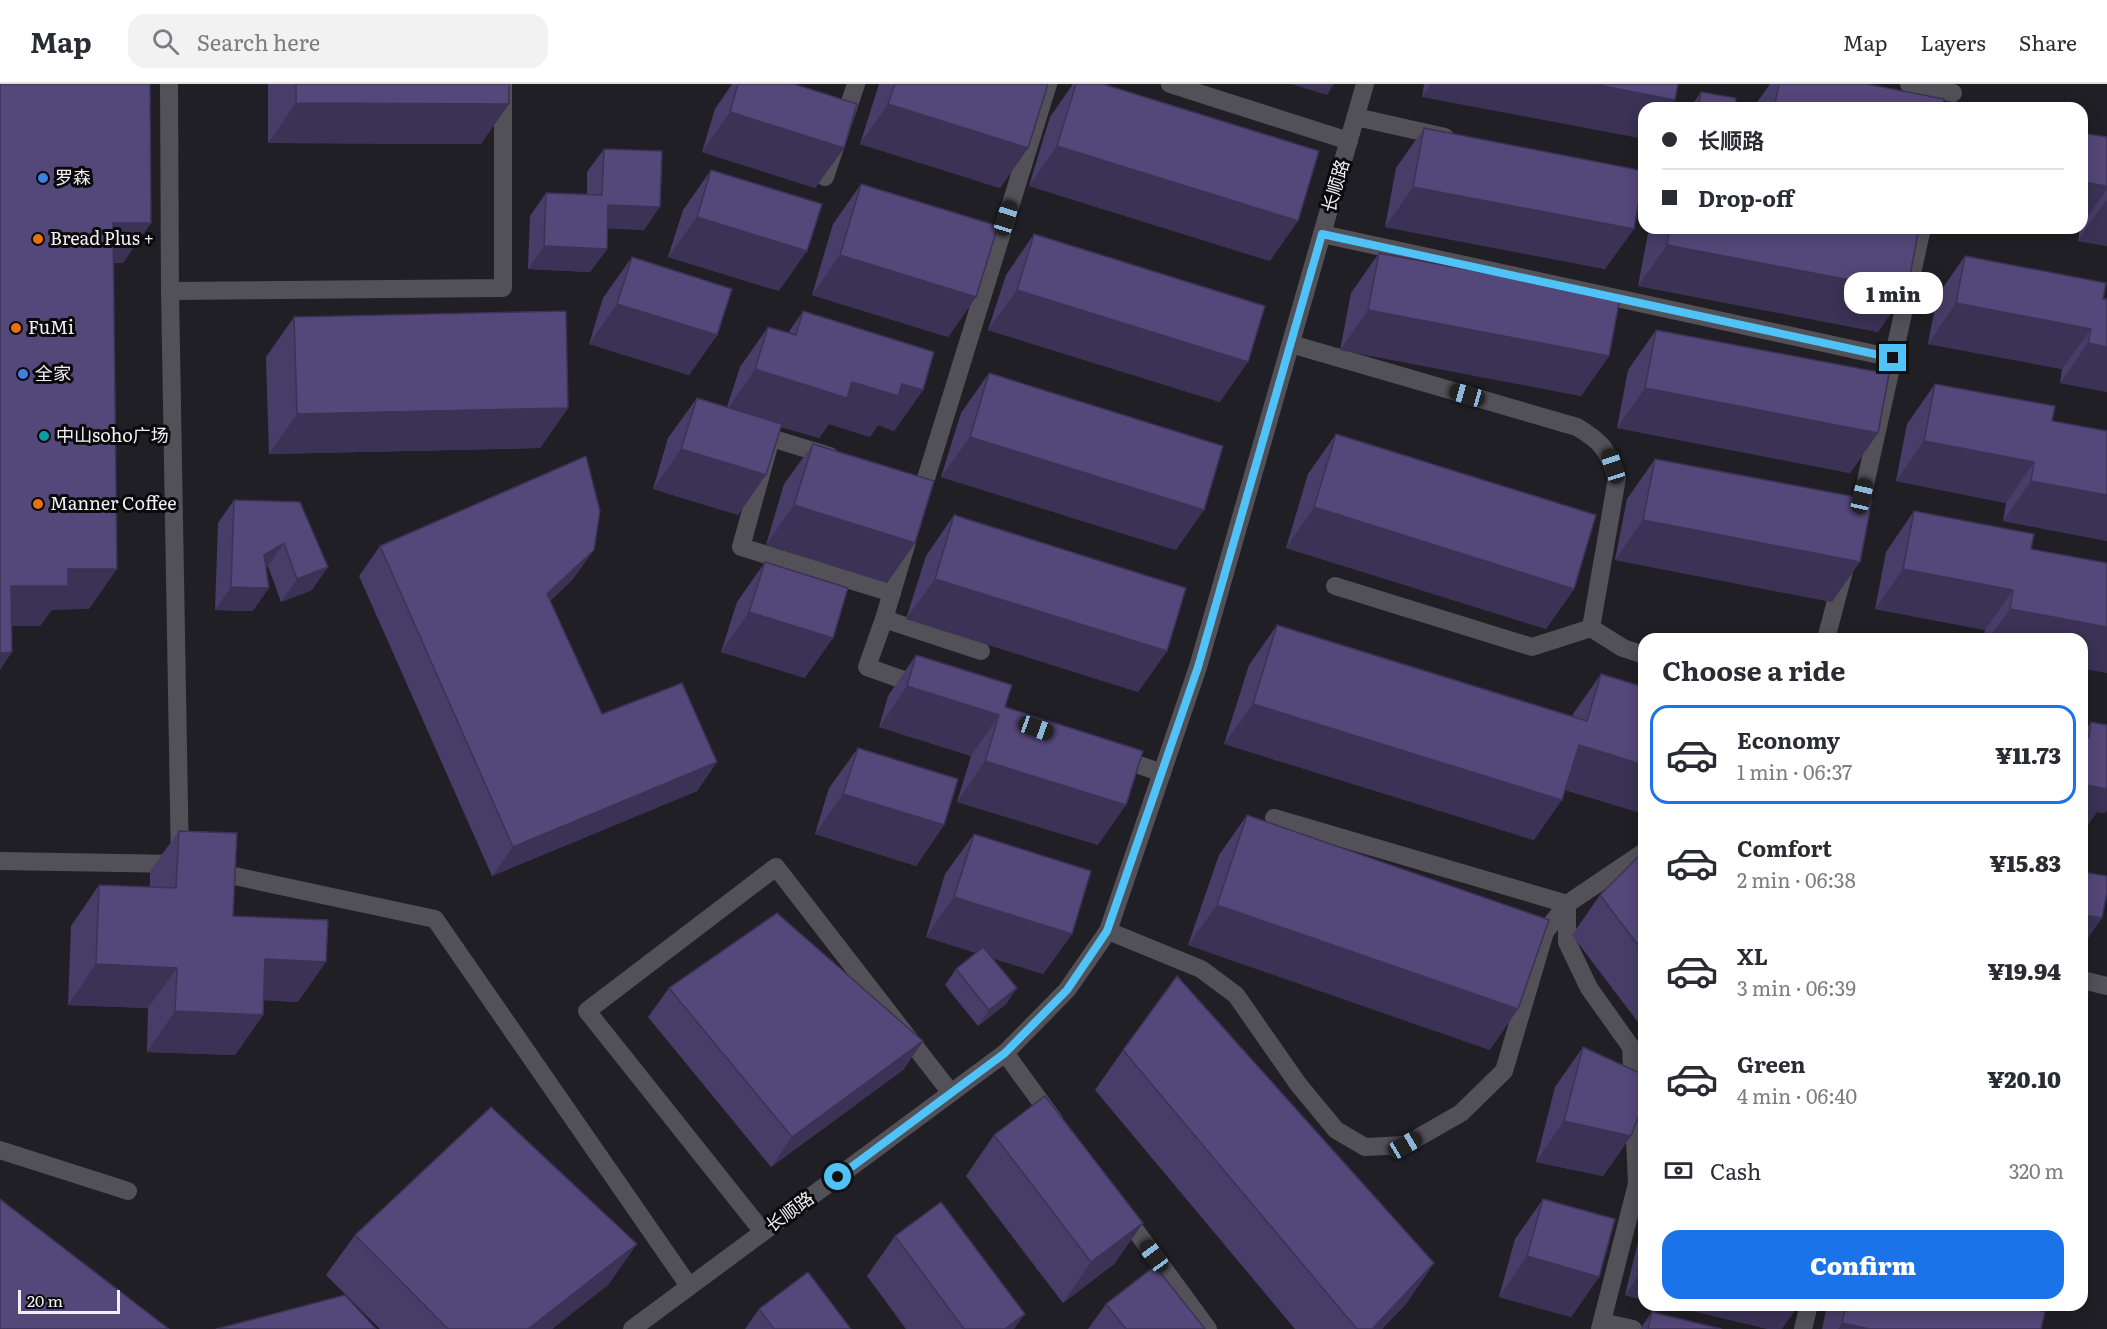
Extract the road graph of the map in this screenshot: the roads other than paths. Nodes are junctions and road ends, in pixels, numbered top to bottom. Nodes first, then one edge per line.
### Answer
1 (169, 84) edge
2 (503, 84) edge
3 (856, 84) edge
4 (1048, 84) edge
5 (1170, 84) edge
6 (1365, 84) edge
7 (1909, 84) edge
8 (1953, 95) edge
9 (1356, 117) junction
10 (1349, 141) junction
11 (1460, 141) edge
12 (825, 177) edge
13 (1322, 234) junction
14 (1921, 234) edge
15 (1895, 241) edge
16 (1918, 246) junction
17 (170, 291) junction
18 (1291, 344) junction
19 (1893, 358) junction
20 (847, 462) edge
21 (1335, 586) dead end
22 (892, 593) junction
23 (884, 619) junction
24 (1591, 628) junction
25 (1828, 633) edge
26 (981, 651) dead end
27 (1638, 653) edge
28 (944, 695) edge
29 (1096, 750) edge
30 (1162, 773) junction
31 (1274, 818) dead end
32 (1638, 856) edge
33 (0, 861) edge
34 (180, 864) junction
35 (1638, 865) edge
36 (1567, 904) junction
37 (1107, 931) junction
38 (2088, 981) edge
39 (2107, 986) edge
40 (1005, 1053) junction
41 (951, 1093) junction
42 (1061, 1129) edge
43 (1638, 1144) edge
44 (0, 1150) edge
45 (128, 1191) dead end
46 (1110, 1196) edge
47 (1638, 1196) edge
48 (763, 1232) junction
49 (689, 1286) junction
50 (1808, 1311) edge
51 (1601, 1325) edge
52 (632, 1329) edge
53 (1208, 1329) edge
54 (1633, 1329) edge
55 (1803, 1329) edge

1 - 17 street
2 - 17 street
3 - 12 street
4 - 22 street
5 - 10 street
6 - 9 street, 长顺路
7 - 8 street
9 - 10 street, 长顺路
9 - 11 street
10 - 13 street, 长顺路
13 - 18 street, 长顺路
13 - 19 street
14 - 16 street
15 - 16 street
16 - 19 street
17 - 34 street
18 - 24 street
18 - 30 street, 长顺路
19 - 25 street
20 - 22 street
21 - 24 street
22 - 23 street
23 - 26 street
23 - 28 street
24 - 27 street
29 - 30 street
30 - 37 street, 长顺路
31 - 36 street
32 - 36 street
33 - 34 street
34 - 49 street
35 - 36 street
36 - 37 street
36 - 43 street
37 - 40 street, 长顺路
38 - 39 street
40 - 41 street, 长顺路
40 - 42 street
41 - 48 street, 长顺路
41 - 48 street
44 - 45 street
46 - 53 street
47 - 51 street
48 - 49 street, 长顺路
49 - 52 street, 长顺路
50 - 55 street
51 - 54 street

